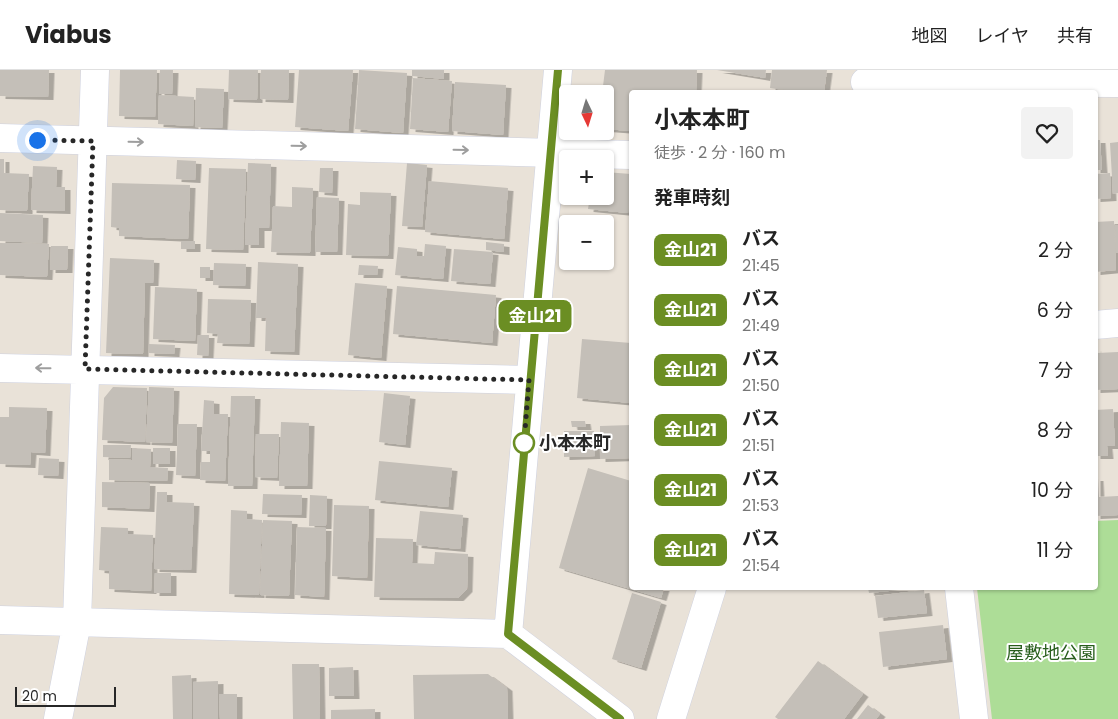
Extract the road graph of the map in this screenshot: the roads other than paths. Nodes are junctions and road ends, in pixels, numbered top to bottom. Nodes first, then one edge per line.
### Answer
1 (95, 70) edge
2 (558, 70) edge
3 (865, 82) edge
4 (1118, 82) edge
5 (0, 138) edge
6 (93, 141) junction
7 (550, 152) junction
8 (629, 155) edge
9 (1118, 323) edge
10 (1098, 324) edge
11 (0, 368) edge
12 (85, 369) junction
13 (529, 380) junction
14 (711, 590) edge
15 (959, 590) edge
16 (0, 620) edge
17 (77, 622) junction
18 (508, 634) junction
19 (58, 719) edge
20 (620, 719) edge
21 (671, 719) edge
22 (974, 719) edge

1 - 6 street
2 - 7 street
3 - 4 street
5 - 6 street
6 -> 7 street
6 - 12 street
7 - 8 street
7 - 13 street
9 - 10 street
12 -> 11 street
12 - 13 street
12 - 17 street
13 - 18 street
14 - 21 street
15 - 22 street
16 - 17 street
17 - 18 street
17 - 19 street
18 - 20 street

